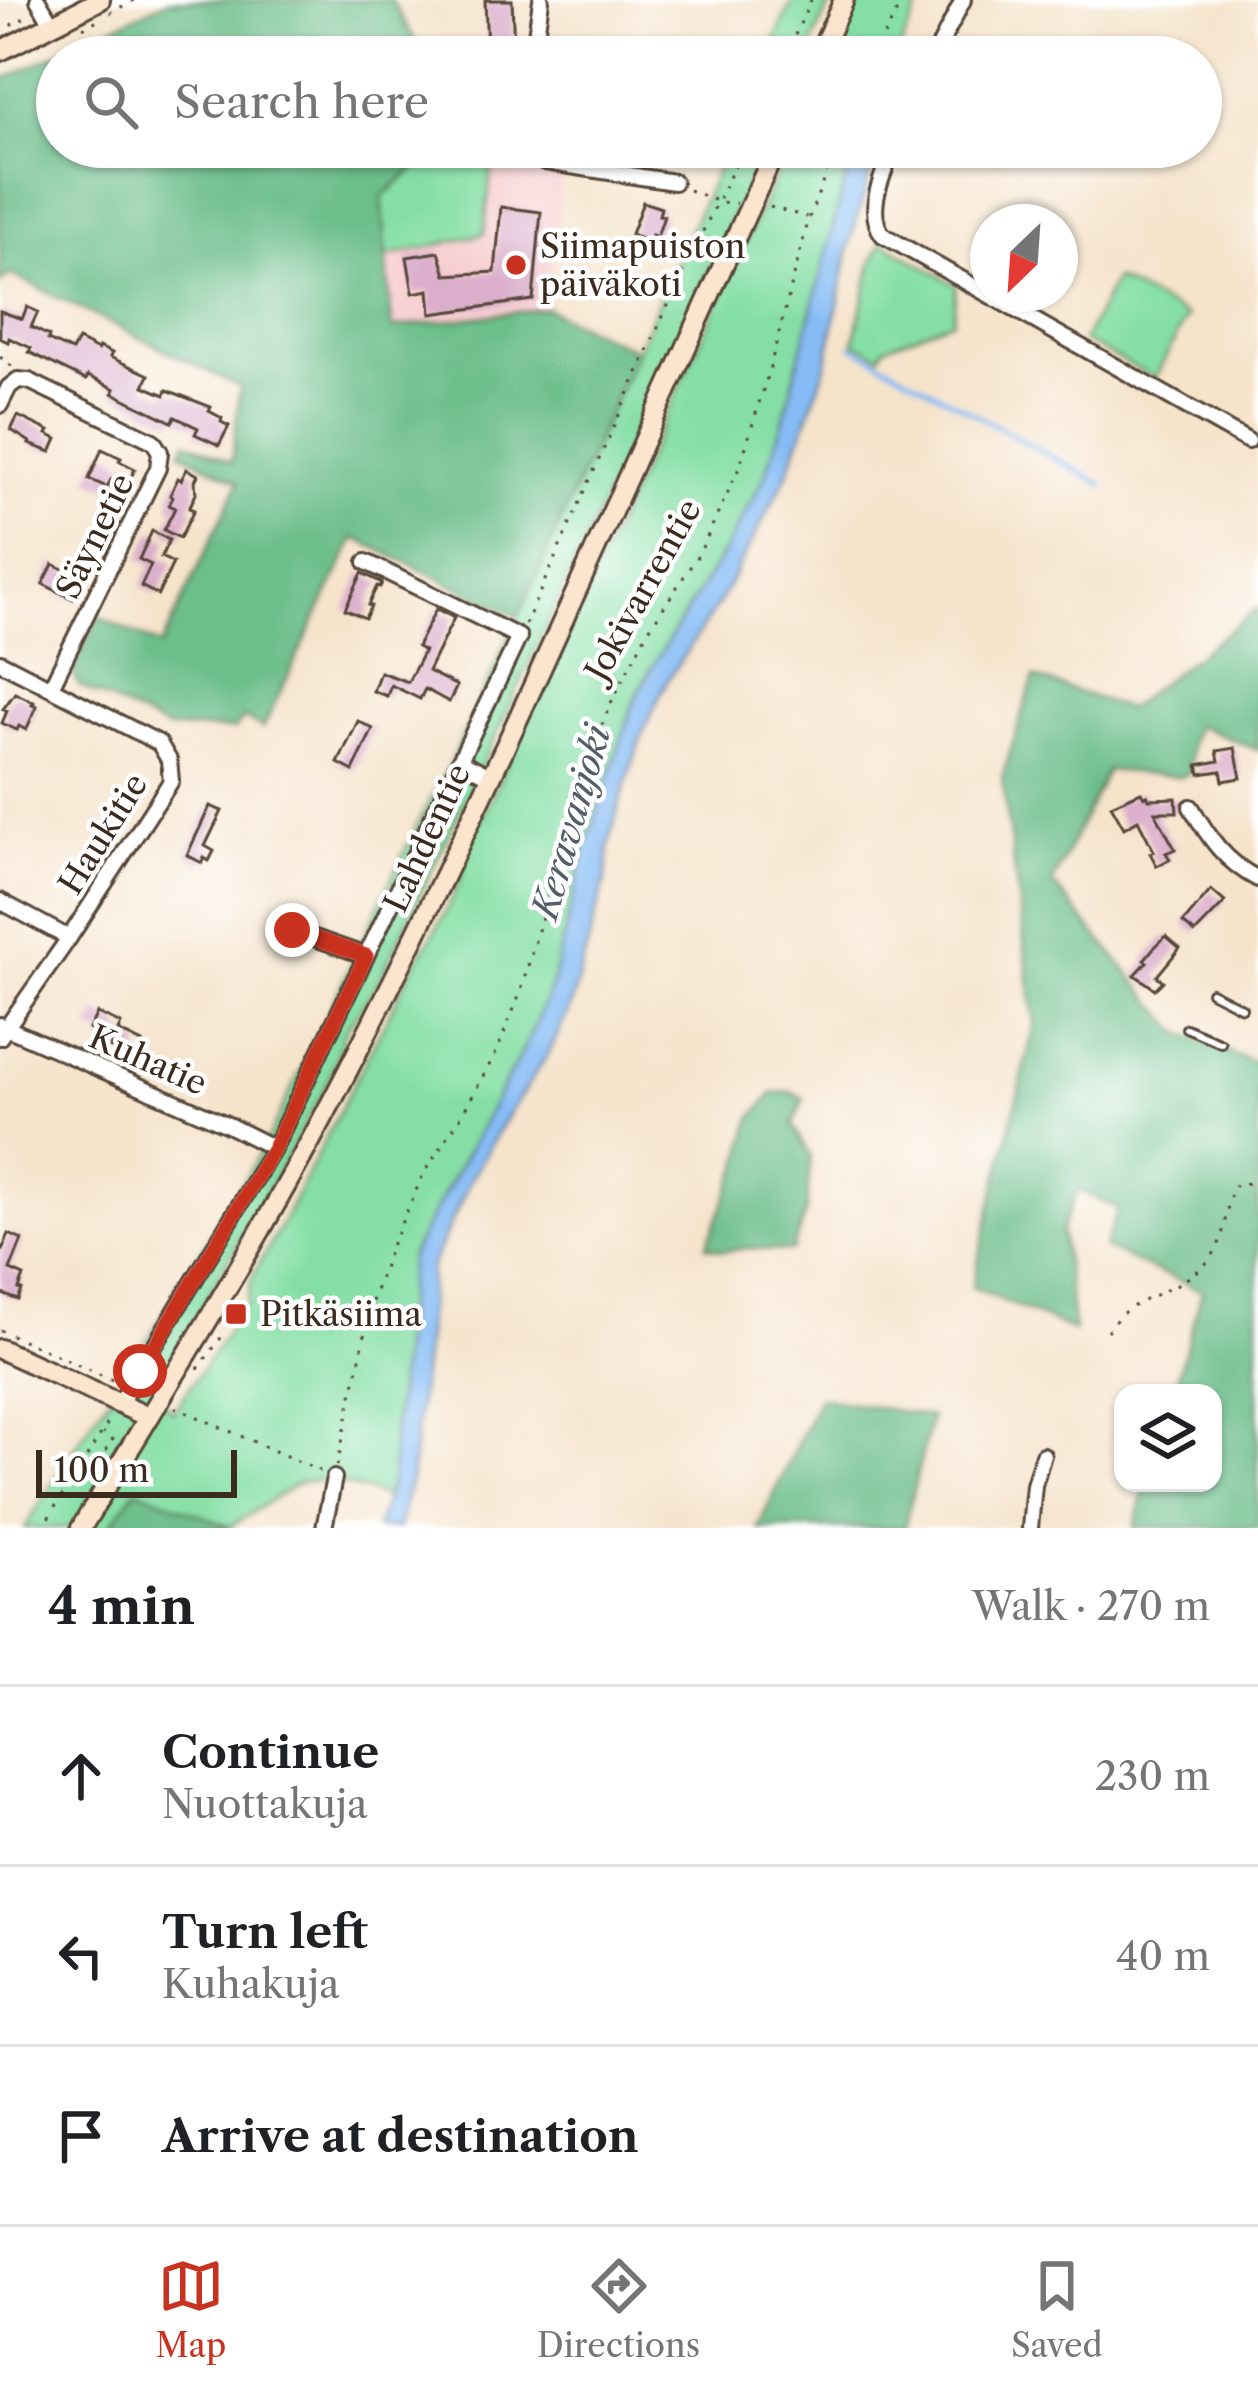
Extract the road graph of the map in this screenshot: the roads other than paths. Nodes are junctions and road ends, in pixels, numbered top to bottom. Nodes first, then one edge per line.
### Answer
1 (100, 0) edge
2 (541, 0) edge
3 (844, 0) edge
4 (963, 0) edge
5 (44, 10) edge
6 (536, 36) edge
7 (828, 36) edge
8 (945, 36) edge
9 (0, 51) edge
10 (584, 168) edge
11 (766, 168) edge
12 (886, 168) edge
13 (674, 182) road end
14 (0, 405) edge
15 (1248, 441) dead end
16 (366, 562) dead end
17 (0, 662) edge
18 (51, 687) junction
19 (460, 761) junction
20 (490, 776) junction
21 (1191, 807) dead end
22 (1258, 878) edge
23 (0, 902) edge
24 (292, 930) dead end
25 (69, 938) junction
26 (366, 956) junction
27 (1211, 992) dead end
28 (1242, 1008) dead end
29 (1186, 1028) dead end
30 (2, 1030) edge
31 (1221, 1043) dead end
32 (274, 1148) junction
33 (0, 1349) edge
34 (120, 1402) junction
35 (148, 1418) junction
36 (1043, 1455) dead end
37 (334, 1478) road end
38 (81, 1528) edge
39 (324, 1528) edge
40 (1030, 1528) edge

1 - 5 main road
2 - 6 street
3 - 7 main road
4 - 8 street
5 - 9 main road
10 - 13 street
11 - 20 main road, Lahdentie
12 - 15 street
14 - 18 street, Säynetie
16 - 19 street
17 - 18 street, Haukitie
18 - 25 street, Haukitie
19 - 20 street
19 - 26 street
20 - 35 main road, Lahdentie
21 - 22 street
23 - 25 street
24 - 26 street
25 - 30 street, Haukitie
26 - 32 street
27 - 28 lane
29 - 31 lane
30 - 32 street, Kuhatie
32 - 34 street
33 - 34 main road
34 - 35 main road
35 - 38 main road, Lahdentie
36 - 40 street
37 - 39 street

